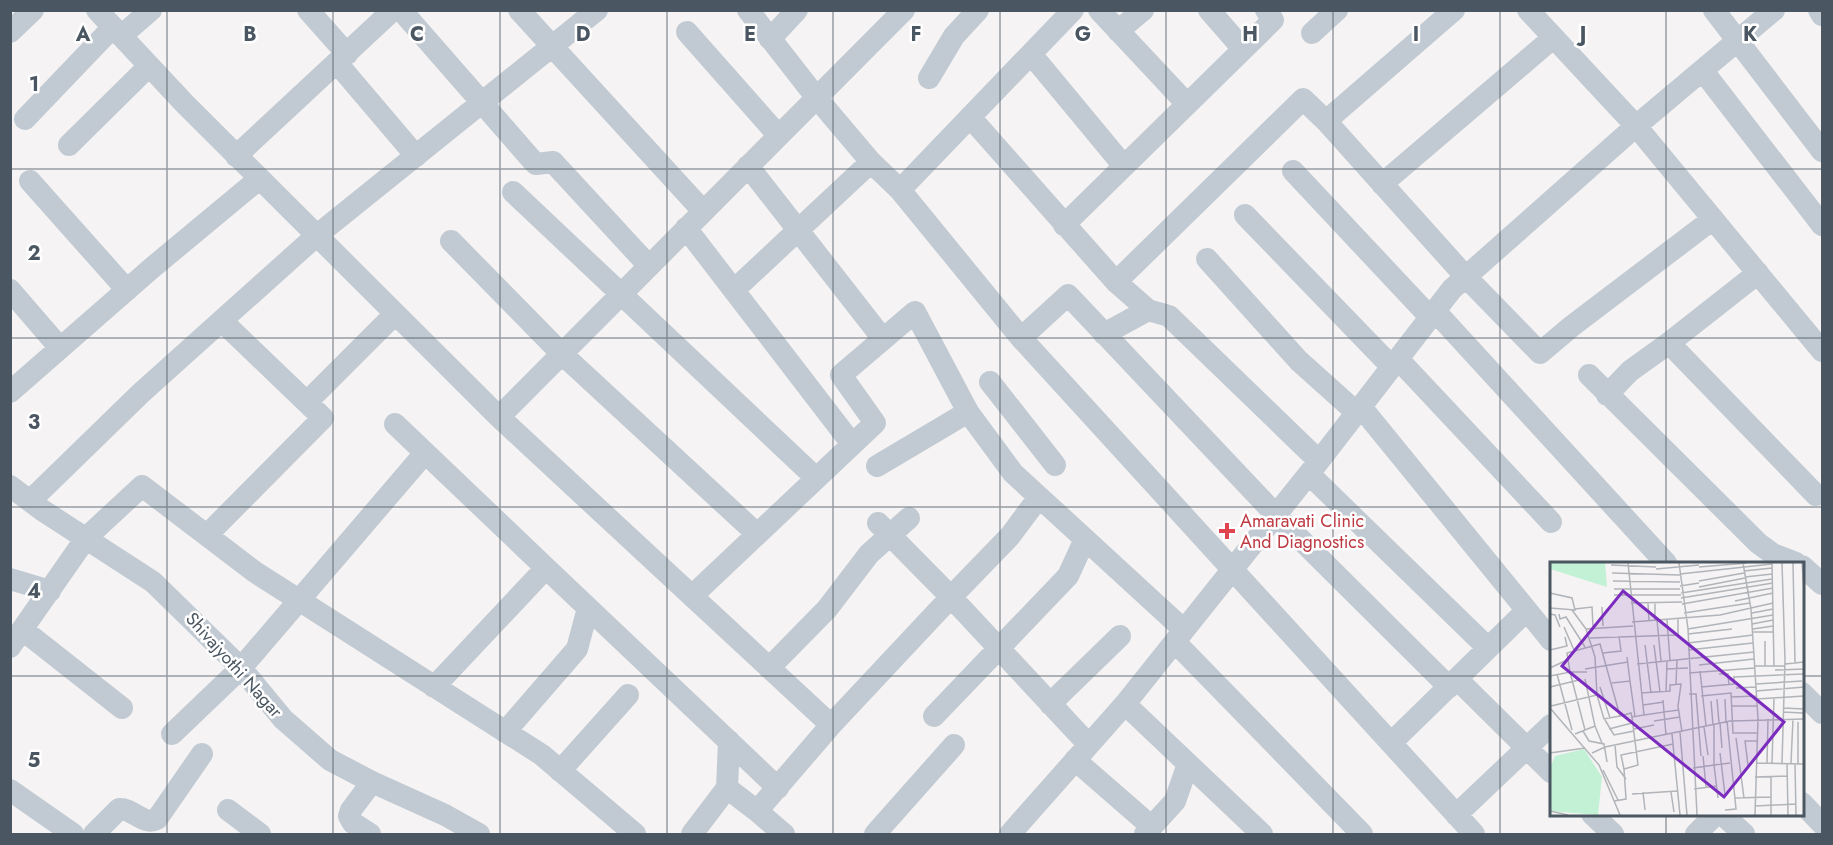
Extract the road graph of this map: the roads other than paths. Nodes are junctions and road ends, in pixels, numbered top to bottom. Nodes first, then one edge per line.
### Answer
1 (33, 10) edge
2 (97, 10) edge
3 (151, 10) edge
4 (308, 10) edge
5 (519, 10) edge
6 (597, 10) edge
7 (747, 10) edge
8 (797, 10) edge
9 (904, 10) edge
10 (978, 10) edge
11 (1074, 10) edge
12 (1099, 10) edge
13 (1143, 10) edge
14 (1209, 10) edge
15 (1266, 10) edge
16 (1337, 10) edge
17 (1454, 10) edge
18 (1528, 10) edge
19 (1714, 10) edge
20 (1774, 10) edge
21 (1819, 10) edge
22 (389, 13) edge
23 (1822, 15) edge
24 (1118, 31) junction
25 (10, 32) edge
26 (117, 32) junction
27 (687, 32) dead end
28 (1312, 33) dead end
29 (1553, 38) junction
30 (770, 39) junction
31 (1737, 42) junction
32 (551, 48) junction
33 (1243, 49) junction
34 (1031, 54) junction
35 (342, 58) junction
36 (149, 66) junction
37 (1703, 71) junction
38 (929, 78) dead end
39 (816, 97) junction
40 (482, 103) junction
41 (1187, 104) junction
42 (970, 117) junction
43 (25, 119) dead end
44 (1326, 121) junction
45 (1636, 126) junction
46 (778, 135) junction
47 (69, 145) dead end
48 (1822, 151) edge
49 (236, 156) junction
50 (416, 156) junction
51 (872, 162) junction
52 (1123, 165) junction
53 (748, 166) junction
54 (1293, 171) dead end
55 (259, 179) junction
56 (30, 181) dead end
57 (1382, 184) junction
58 (900, 190) junction
59 (513, 192) dead end
60 (703, 211) junction
61 (1245, 215) dead end
62 (1713, 219) junction
63 (1064, 225) junction
64 (1822, 225) edge
65 (687, 228) junction
66 (798, 231) junction
67 (316, 236) junction
68 (451, 241) dead end
69 (1207, 259) dead end
70 (649, 266) junction
71 (1758, 273) junction
72 (1465, 276) junction
73 (1116, 282) junction
74 (10, 290) edge
75 (126, 290) junction
76 (734, 290) junction
77 (621, 292) junction
78 (1148, 310) junction
79 (395, 314) junction
80 (1432, 314) junction
81 (222, 321) junction
82 (1104, 334) junction
83 (1021, 338) junction
84 (883, 339) junction
85 (1669, 343) junction
86 (60, 348) junction
87 (1822, 351) edge
88 (562, 354) junction
89 (1395, 363) junction
90 (1589, 375) dead end
91 (990, 382) dead end
92 (10, 392) edge
93 (1607, 395) junction
94 (307, 402) junction
95 (1359, 410) junction
96 (969, 412) junction
97 (499, 417) junction
98 (1020, 421) junction
99 (395, 424) dead end
100 (990, 442) junction
101 (852, 444) junction
102 (425, 453) junction
103 (1055, 465) dead end
104 (877, 466) dead end
105 (1314, 467) junction
106 (816, 478) junction
107 (10, 486) edge
108 (1816, 495) dead end
109 (1039, 497) junction
110 (30, 501) junction
111 (1276, 515) junction
112 (909, 518) dead end
113 (1551, 522) dead end
114 (884, 529) junction
115 (757, 534) junction
116 (207, 535) junction
117 (86, 538) junction
118 (1085, 539) junction
119 (1665, 562) edge
120 (1793, 562) edge
121 (1803, 567) edge
122 (546, 568) junction
123 (1233, 568) junction
124 (10, 579) edge
125 (1822, 584) edge
126 (50, 591) junction
127 (692, 596) junction
128 (951, 597) junction
129 (298, 600) junction
130 (588, 608) junction
131 (1526, 611) junction
132 (1120, 636) dead end
133 (1179, 636) junction
134 (17, 639) edge
135 (1550, 639) edge
136 (998, 648) junction
137 (1488, 648) junction
138 (241, 668) junction
139 (769, 668) junction
140 (1453, 683) junction
141 (434, 687) junction
142 (628, 694) dead end
143 (1803, 694) edge
144 (1050, 704) junction
145 (1125, 704) junction
146 (122, 708) dead end
147 (1822, 713) edge
148 (934, 716) dead end
149 (831, 724) junction
150 (1550, 726) edge
151 (505, 732) junction
152 (172, 734) dead end
153 (729, 741) junction
154 (1391, 743) junction
155 (954, 745) dead end
156 (1529, 749) junction
157 (1082, 752) junction
158 (202, 754) dead end
159 (1188, 764) junction
160 (560, 771) junction
161 (1550, 771) edge
162 (372, 782) junction
163 (727, 788) junction
164 (778, 788) junction
165 (10, 790) edge
166 (1803, 805) edge
167 (228, 810) dead end
168 (758, 811) junction
169 (1456, 815) junction
170 (1594, 815) edge
171 (1714, 815) edge
172 (1724, 815) edge
173 (1822, 824) edge
174 (1149, 831) edge
175 (73, 834) edge
176 (94, 834) edge
177 (260, 834) edge
178 (370, 834) edge
179 (478, 834) edge
180 (635, 834) edge
181 (692, 834) edge
182 (784, 834) edge
183 (875, 834) edge
184 (1010, 834) edge
185 (1262, 834) edge
186 (1362, 834) edge
187 (1474, 834) edge
188 (1613, 834) edge
189 (1696, 834) edge
190 (1744, 834) edge

1 - 25 street
2 - 26 street
3 - 26 street
4 - 35 street
5 - 32 street
6 - 32 street
7 - 30 street
8 - 30 street
9 - 39 street
10 - 38 street
11 - 34 street
12 - 24 street
13 - 24 street
14 - 33 street
15 - 33 street
16 - 28 street
17 - 44 street
18 - 29 street
19 - 31 street
20 - 31 street
21 - 23 street
22 - 35 street
22 - 40 street
24 - 41 street
26 - 36 street
26 - 43 street
27 - 46 street
29 - 45 street
29 - 57 street
30 - 39 street
31 - 37 street
31 - 48 street
32 - 40 street
32 - 60 street
33 - 41 street
34 - 42 street
34 - 52 street
35 - 49 street
35 - 50 street
36 - 47 street
36 - 49 street
37 - 45 street
37 - 64 street
39 - 46 street
39 - 51 street
40 - 50 street
40 - 70 street
41 - 52 street
42 - 58 street
42 - 63 street
44 - 57 street
44 - 73 street
45 - 62 street
45 - 72 street
46 - 53 street
49 - 55 street
50 - 67 street
51 - 58 street
51 - 66 street
52 - 63 street
53 - 60 street
53 - 66 street
54 - 80 street
55 - 67 street
55 - 75 street
56 - 75 street
57 - 72 street
58 - 83 street
59 - 77 street
60 - 65 street
61 - 89 street
62 - 71 street
62 - 72 street
63 - 73 street
65 - 70 street
65 - 76 street
66 - 76 street
66 - 84 street
67 - 79 street
67 - 81 street
68 - 88 street
69 - 95 street
70 - 77 street
71 - 85 street
71 - 87 street
72 - 80 street
73 - 78 street
74 - 86 street
75 - 86 street
76 - 101 street
77 - 88 street
77 - 106 street
78 - 82 street
78 - 105 street
79 - 94 street
79 - 97 street
80 - 89 street
80 - 119 street
81 - 94 street
81 - 110 street
82 - 83 street
82 - 111 street
83 - 123 street
84 - 96 street
84 - 101 street
85 - 93 street
85 - 108 street
86 - 92 street
88 - 97 street
88 - 115 street
89 - 95 street
89 - 113 street
90 - 93 street
91 - 98 street
93 - 120 street
94 - 116 street
95 - 105 street
95 - 131 street
96 - 100 street
96 - 104 street
97 - 127 street
98 - 100 street
98 - 103 street
99 - 102 street
100 - 109 street
101 - 106 street
102 - 122 street
102 - 129 street
105 - 111 street
105 - 137 street
106 - 115 street
107 - 110 street, Shivajyothi Nagar
109 - 118 street
109 - 128 street
110 - 117 street, Shivajyothi Nagar
111 - 123 street
111 - 140 street
112 - 114 street
114 - 128 street
114 - 139 street
115 - 127 street
116 - 117 street
116 - 129 street
117 - 126 street
117 - 138 street, Shivajyothi Nagar
118 - 133 street
118 - 136 street
121 - 125 street
122 - 130 street
122 - 141 street
123 - 133 street
123 - 154 street
124 - 126 street
126 - 134 street
127 - 139 street
128 - 136 street
128 - 149 street
129 - 138 street
129 - 141 street
130 - 151 street
130 - 153 street
131 - 135 street
131 - 137 street
132 - 144 street
133 - 145 street
133 - 186 street
134 - 146 street
136 - 144 street
136 - 148 street
137 - 140 street
138 - 152 street
138 - 162 street, Shivajyothi Nagar
139 - 149 street
140 - 154 street
140 - 156 street
141 - 151 street
142 - 160 street
143 - 147 street
144 - 157 street
145 - 157 street
145 - 159 street
149 - 164 street
150 - 156 street
151 - 160 street
153 - 163 street
153 - 164 street
154 - 169 street
155 - 183 street
156 - 161 street
156 - 169 street
157 - 174 street
157 - 184 street
158 - 176 street
159 - 174 street
159 - 185 street
160 - 180 street
162 - 178 street
162 - 179 street, Shivajyothi Nagar
163 - 168 street
163 - 181 street
164 - 168 street
165 - 175 street
166 - 173 street
167 - 177 street
168 - 182 street
169 - 187 street
170 - 188 street
171 - 189 street
172 - 190 street

